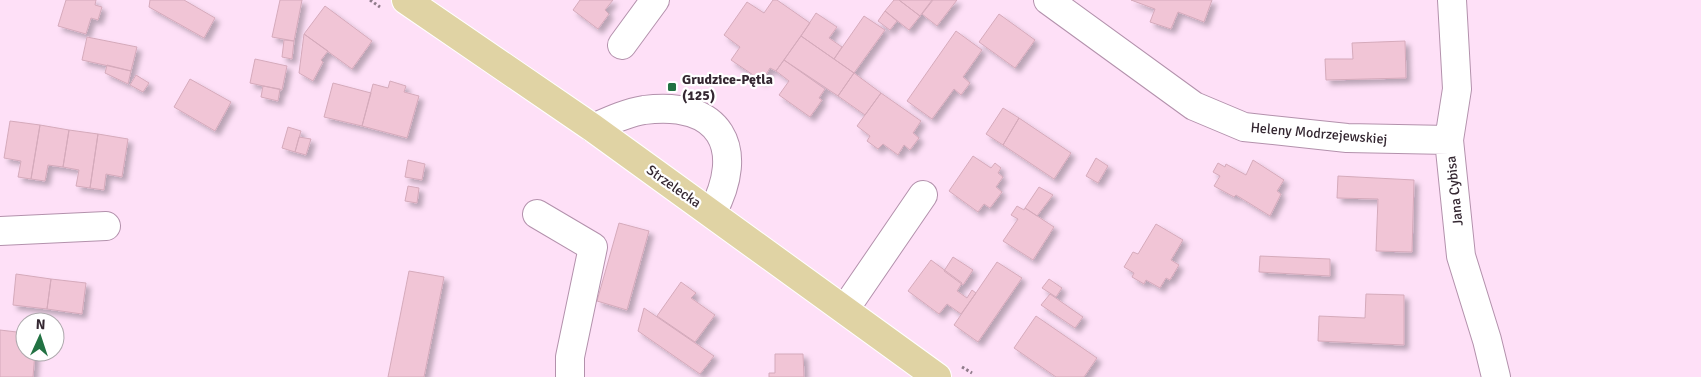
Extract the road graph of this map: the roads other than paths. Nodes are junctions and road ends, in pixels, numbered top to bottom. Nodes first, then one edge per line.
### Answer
1 (406, 0) edge
2 (655, 0) edge
3 (1048, 0) edge
4 (1452, 0) edge
5 (622, 45) dead end
6 (593, 128) junction
7 (1449, 140) junction
8 (923, 195) dead end
9 (712, 213) junction
10 (537, 214) dead end
11 (106, 226) dead end
12 (0, 231) edge
13 (845, 308) junction
14 (570, 377) edge
15 (937, 377) edge
16 (1496, 377) edge

1 - 6 main road, Strzelecka
2 - 5 street
3 - 7 street, Heleny Modrzejewskiej
4 - 7 street, Jana Cybisa
6 - 9 main road, Strzelecka
6 - 9 street
7 - 16 street, Jana Cybisa
8 - 13 street
9 - 13 main road, Strzelecka
10 - 14 street
11 - 12 street
13 - 15 main road, Strzelecka

